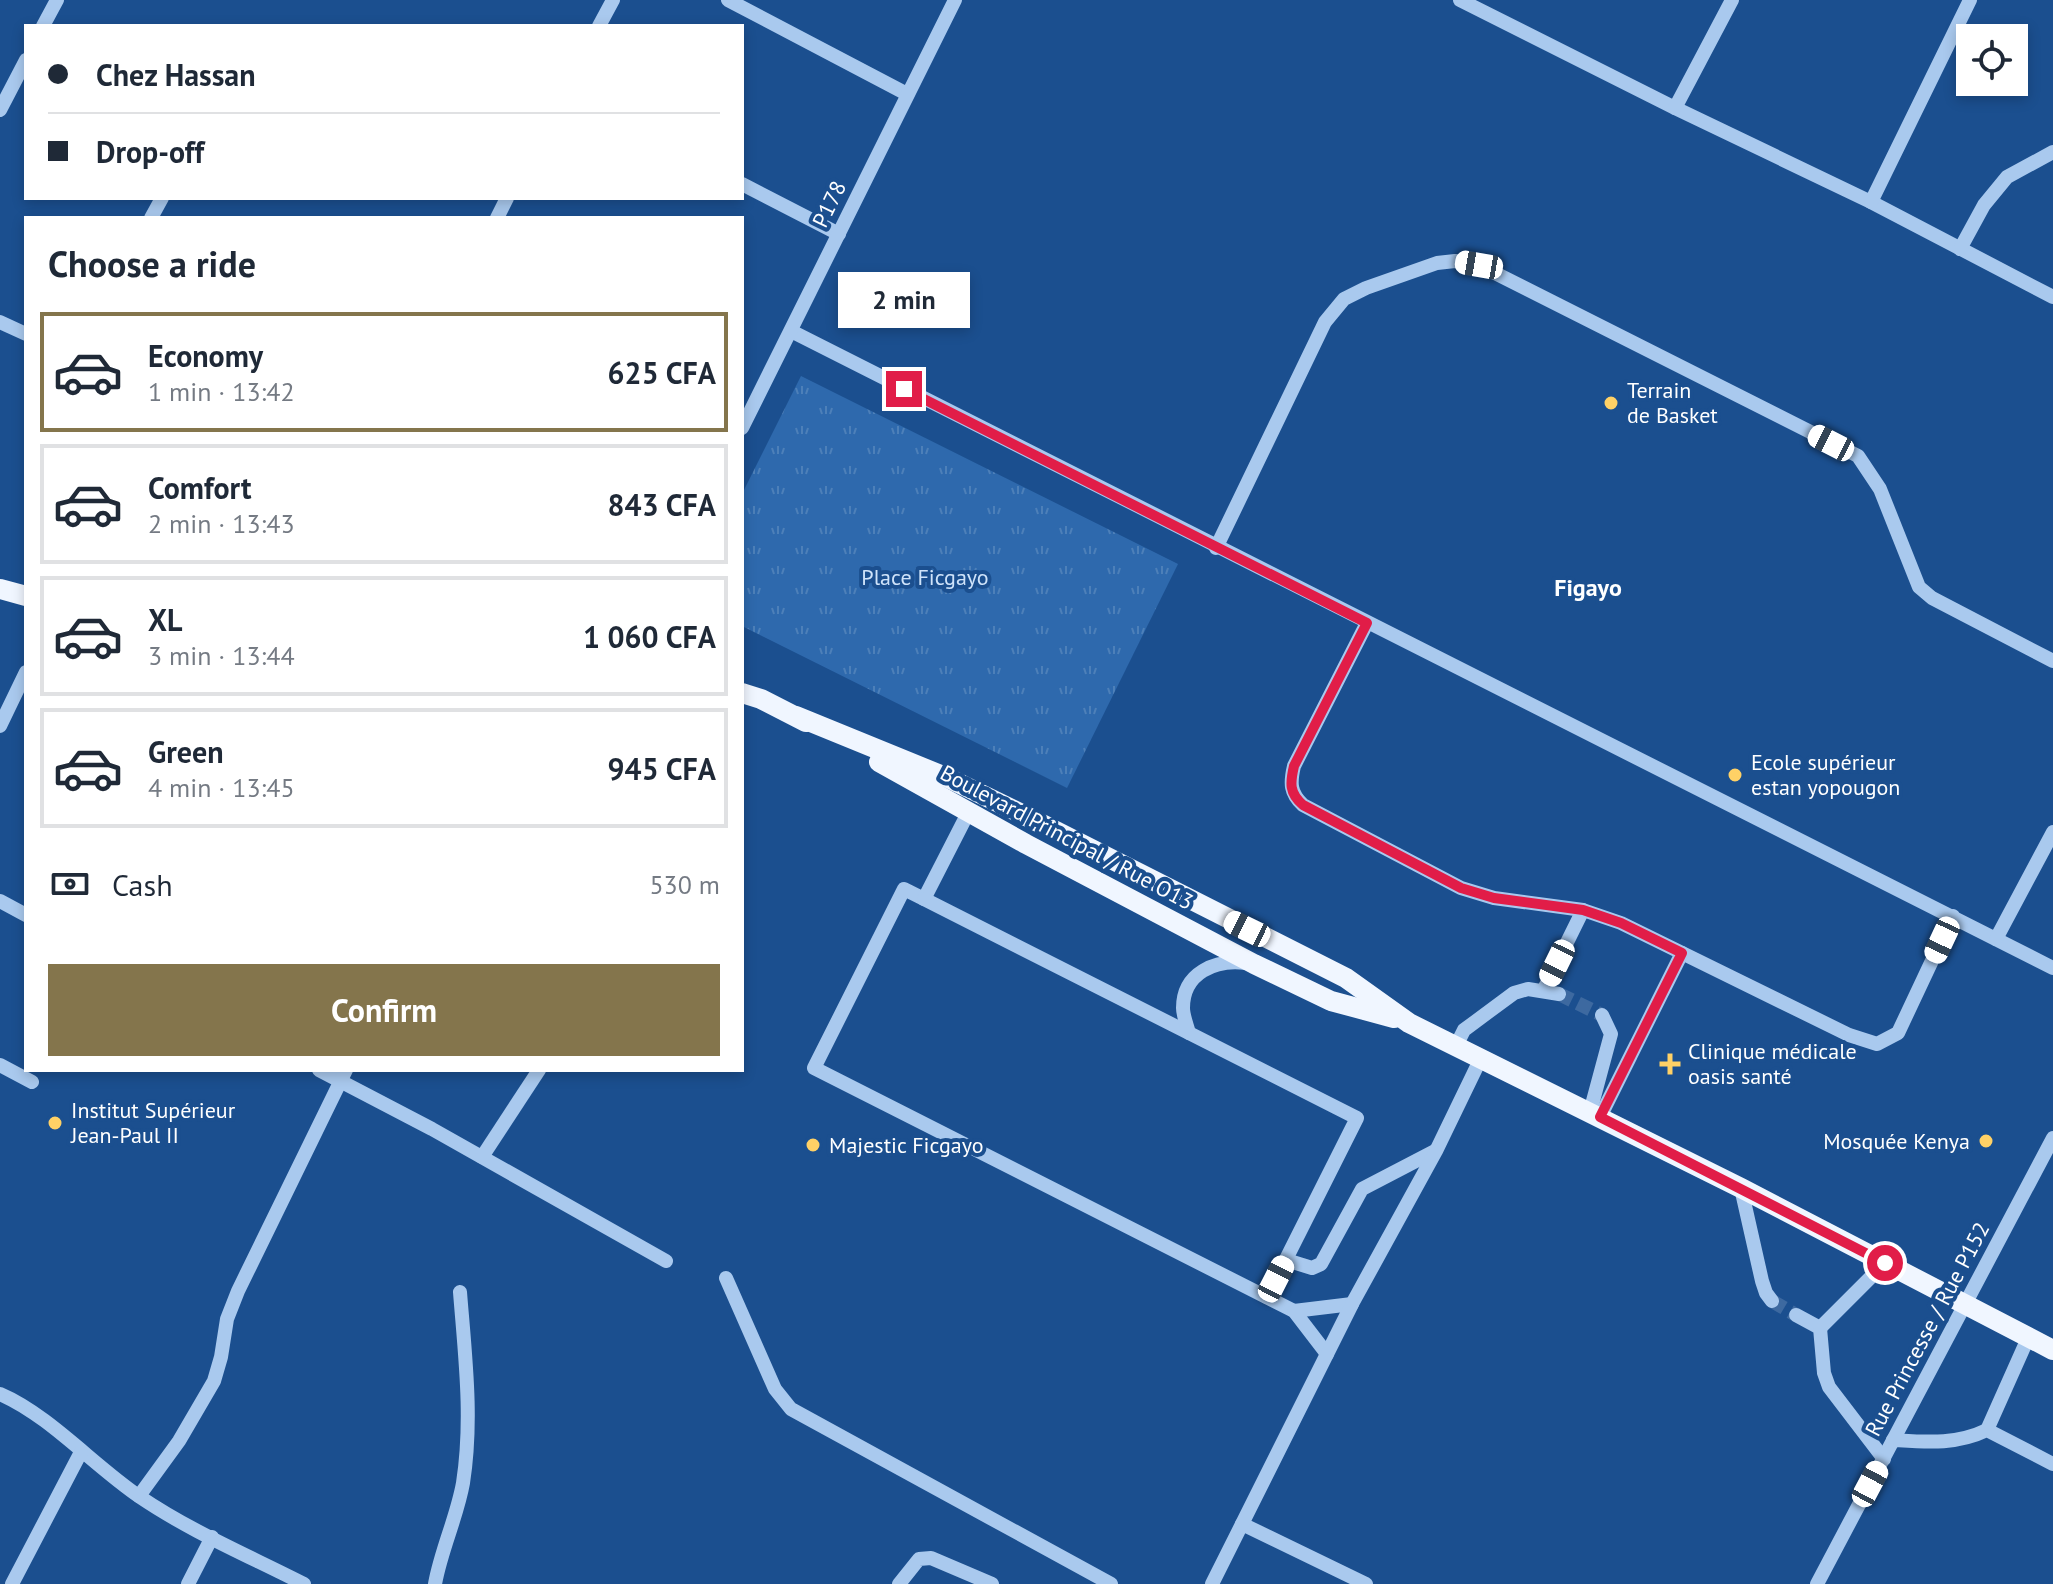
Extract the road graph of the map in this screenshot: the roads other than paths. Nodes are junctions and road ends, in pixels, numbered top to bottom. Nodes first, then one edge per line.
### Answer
1 (57, 0) edge
2 (613, 0) edge
3 (955, 0) edge
4 (1460, 0) edge
5 (1732, 0) edge
6 (1970, 0) edge
7 (735, 2) edge
8 (44, 24) edge
9 (600, 24) edge
10 (24, 64) edge
11 (907, 94) junction
12 (1675, 108) junction
13 (0, 110) edge
14 (2053, 152) edge
15 (744, 185) edge
16 (1871, 202) junction
17 (839, 234) junction
18 (1960, 249) junction
19 (2053, 297) edge
20 (0, 322) edge
21 (791, 331) junction
22 (24, 333) edge
23 (744, 424) edge
24 (1216, 548) junction
25 (0, 589) edge
26 (24, 595) edge
27 (1367, 623) junction
28 (2053, 661) edge
29 (24, 676) edge
30 (744, 694) edge
31 (796, 716) junction
32 (0, 726) edge
33 (968, 813) junction
34 (2053, 832) edge
35 (924, 899) junction
36 (0, 901) edge
37 (1583, 910) junction
38 (24, 914) edge
39 (1953, 916) junction
40 (1996, 939) junction
41 (1682, 953) junction
42 (1254, 964) junction
43 (2053, 968) edge
44 (1602, 1015) dead end
45 (1409, 1023) junction
46 (1189, 1033) junction
47 (1456, 1046) junction
48 (1481, 1058) junction
49 (0, 1065) edge
50 (538, 1072) edge
51 (343, 1075) edge
52 (32, 1082) dead end
53 (1595, 1115) junction
54 (2053, 1138) edge
55 (1436, 1151) junction
56 (482, 1157) junction
57 (1741, 1188) junction
58 (1286, 1260) junction
59 (666, 1261) dead end
60 (1885, 1263) junction
61 (726, 1278) dead end
62 (460, 1292) dead end
63 (1267, 1297) junction
64 (1772, 1301) tunnel mouth
65 (1964, 1303) junction
66 (1352, 1304) junction
67 (1294, 1311) junction
68 (1796, 1315) tunnel mouth
69 (1820, 1328) junction
70 (2028, 1338) junction
71 (2053, 1350) edge
72 (1327, 1354) junction
73 (0, 1394) edge
74 (1987, 1430) junction
75 (1893, 1440) junction
76 (81, 1452) junction
77 (1884, 1459) junction
78 (2053, 1464) edge
79 (139, 1496) junction
80 (1242, 1524) junction
81 (212, 1537) junction
82 (12, 1584) edge
83 (188, 1584) edge
84 (304, 1584) edge
85 (435, 1584) edge
86 (899, 1584) edge
87 (992, 1584) edge
88 (1111, 1584) edge
89 (1212, 1584) edge
90 (1366, 1584) edge
91 (1817, 1584) edge

1 - 8 street
2 - 9 street
3 - 11 street, P178
4 - 12 street
5 - 12 street
6 - 16 street
7 - 11 street
10 - 13 street
11 - 17 street, P178
12 - 16 street
14 - 18 street
15 - 17 street
16 - 18 street
17 - 21 street, P178
18 - 19 street
20 - 22 street
21 - 23 street, P178
21 - 24 street
24 - 27 street
24 - 28 street
25 - 26 main road
27 - 37 street
27 - 39 street
29 - 32 street
30 - 31 main road, Boulevard Principal / Rue O13
31 - 33 main road, Boulevard Principal / Rue O13
31 - 45 main road, Boulevard Principal / Rue O13
33 - 35 street
33 - 42 main road, Boulevard Principal / Rue O13
34 - 40 street
35 - 46 street
35 - 63 street
36 - 38 street
37 - 41 street
37 - 47 street
39 - 40 street
39 - 41 street
40 - 43 street
41 - 53 street
42 - 45 main road, Boulevard Principal / Rue O13
42 - 46 street
44 - 53 street
45 - 47 main road, Boulevard Principal / Rue O13
46 - 58 street
47 - 48 main road, Boulevard Principal / Rue O13
48 - 53 main road, Boulevard Principal / Rue O13
48 - 55 street
49 - 52 street
50 - 56 street
51 - 56 street
51 - 79 street
53 - 57 main road, Boulevard Principal / Rue O13
54 - 65 street, Rue Princesse / Rue P152
55 - 58 street
55 - 66 street
56 - 59 street
57 - 60 main road, Boulevard Principal / Rue O13
57 - 64 street
58 - 63 street
60 - 65 main road, Boulevard Principal / Rue O13
60 - 69 street
61 - 88 street
62 - 85 street
63 - 67 street
65 - 70 main road, Boulevard Principal / Rue O13
65 - 75 street, Rue Princesse / Rue P152
66 - 67 street
66 - 72 street
67 - 72 street
68 - 69 street
69 - 77 street
70 - 71 main road, Boulevard Principal / Rue O13
70 - 74 street
72 - 80 street
73 - 76 street
74 - 75 street
74 - 78 street
75 - 77 street, Rue Princesse / Rue P152
76 - 79 street
76 - 82 street
77 - 91 street, Rue Princesse / Rue P152
79 - 81 street
80 - 89 street
80 - 90 street
81 - 83 street
81 - 84 street
86 - 87 street

